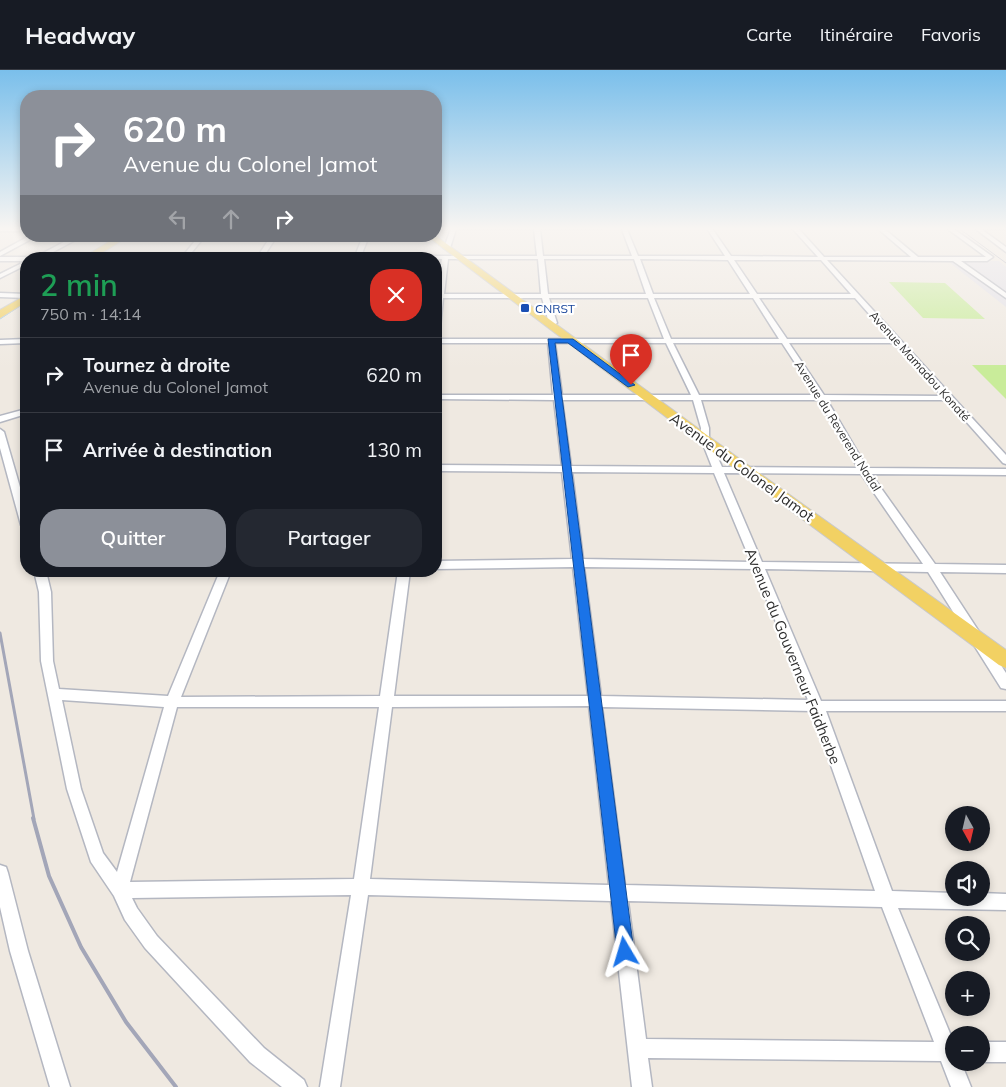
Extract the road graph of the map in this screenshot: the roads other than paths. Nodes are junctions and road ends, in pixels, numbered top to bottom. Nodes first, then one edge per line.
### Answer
1 (483, 274) edge
2 (542, 274) edge
3 (642, 274) edge
4 (740, 274) edge
5 (838, 274) edge
6 (976, 274) edge
7 (0, 295) edge
8 (442, 296) edge
9 (514, 296) junction
10 (545, 296) junction
11 (651, 296) junction
12 (754, 296) junction
13 (857, 296) junction
14 (1006, 296) edge
15 (20, 297) edge
16 (20, 301) edge
17 (0, 313) edge
18 (553, 323) junction
19 (551, 340) junction
20 (573, 340) junction
21 (668, 340) junction
22 (783, 340) junction
23 (897, 340) junction
24 (20, 341) edge
25 (442, 341) edge
26 (0, 342) edge
27 (558, 396) junction
28 (650, 396) junction
29 (442, 397) edge
30 (695, 397) junction
31 (822, 398) junction
32 (948, 398) junction
33 (20, 413) edge
34 (0, 419) edge
35 (0, 432) edge
36 (705, 436) junction
37 (1006, 460) edge
38 (442, 468) edge
39 (566, 469) junction
40 (718, 470) junction
41 (750, 470) junction
42 (864, 471) junction
43 (1006, 472) edge
44 (20, 504) edge
45 (578, 563) junction
46 (442, 564) edge
47 (757, 566) junction
48 (883, 567) junction
49 (932, 567) junction
50 (1006, 569) edge
51 (41, 577) edge
52 (224, 577) edge
53 (403, 577) edge
54 (967, 624) junction
55 (977, 638) junction
56 (1006, 652) edge
57 (1006, 660) edge
58 (1006, 684) edge
59 (54, 694) junction
60 (595, 701) junction
61 (172, 702) junction
62 (386, 702) junction
63 (816, 706) junction
64 (1006, 706) edge
65 (0, 873) edge
66 (361, 888) junction
67 (120, 890) junction
68 (618, 894) junction
69 (887, 900) junction
70 (1006, 902) edge
71 (945, 1040) edge
72 (637, 1048) junction
73 (945, 1052) edge
74 (990, 1052) edge
75 (1006, 1052) edge
76 (956, 1071) edge
77 (60, 1087) edge
78 (297, 1087) edge
79 (330, 1087) edge
80 (642, 1087) edge
81 (961, 1087) edge

1 - 9 main road, Avenue du Colonel Jamot
2 - 10 street
3 - 11 street, Avenue du Gouverneur Faidherbe
4 - 12 street, Avenue du Reverend Nadal
5 - 13 street, Avenue Mamadou Konaté
6 - 14 street
7 - 15 street
8 - 9 street
9 - 10 street
9 - 18 main road, Avenue du Colonel Jamot
9 - 20 main road, Avenue du Colonel Jamot
10 - 11 street
10 - 18 street
11 - 12 street
11 - 21 street, Avenue du Gouverneur Faidherbe
12 - 13 street
12 - 22 street, Avenue du Reverend Nadal
13 - 23 street, Avenue Mamadou Konaté
16 - 17 main road
18 - 20 main road, Avenue du Colonel Jamot
19 - 20 street
19 - 25 street
19 - 27 street
20 - 21 street
20 - 28 main road, Avenue du Colonel Jamot
21 - 22 street
21 - 30 street, Avenue du Gouverneur Faidherbe
22 - 23 street
22 - 31 street, Avenue du Reverend Nadal
23 - 32 street, Avenue Mamadou Konaté
24 - 26 street
27 - 28 street
27 - 29 street
27 - 39 street
28 - 30 street
28 - 36 main road, Avenue du Colonel Jamot
30 - 31 street
30 - 36 street, Avenue du Gouverneur Faidherbe
31 - 32 street
31 - 42 street, Avenue du Reverend Nadal
32 - 37 street, Avenue Mamadou Konaté
33 - 34 street
35 - 44 street
36 - 40 street, Avenue du Gouverneur Faidherbe
36 - 41 main road, Avenue du Colonel Jamot
38 - 39 street
39 - 40 street
39 - 45 street
40 - 41 street
40 - 47 street, Avenue du Gouverneur Faidherbe
41 - 42 street
41 - 48 main road, Avenue du Colonel Jamot
42 - 43 street
42 - 49 street, Avenue du Reverend Nadal
45 - 46 street
45 - 47 street
45 - 60 street
47 - 48 street
47 - 63 street, Avenue du Gouverneur Faidherbe
48 - 49 street
48 - 54 main road, Avenue du Colonel Jamot
48 - 55 main road, Avenue du Colonel Jamot
49 - 50 street
49 - 54 street, Avenue du Reverend Nadal
51 - 59 street
52 - 61 street
53 - 62 street
54 - 55 street, Avenue du Reverend Nadal
54 - 56 main road, Avenue du Colonel Jamot
55 - 57 main road, Avenue du Colonel Jamot
55 - 58 street
59 - 61 street
59 - 67 street
60 - 62 street
60 - 63 street
60 - 68 street
61 - 62 street
61 - 67 street
62 - 66 street
63 - 64 street
63 - 69 street, Avenue du Gouverneur Faidherbe
65 - 77 street
66 - 67 street
66 - 68 street
66 - 79 street
67 - 78 street
68 - 69 street
68 - 72 street
69 - 70 street
69 - 71 street, Avenue du Gouverneur Faidherbe
72 - 73 street
72 - 80 street
74 - 75 street
76 - 81 street, Avenue du Gouverneur Faidherbe

